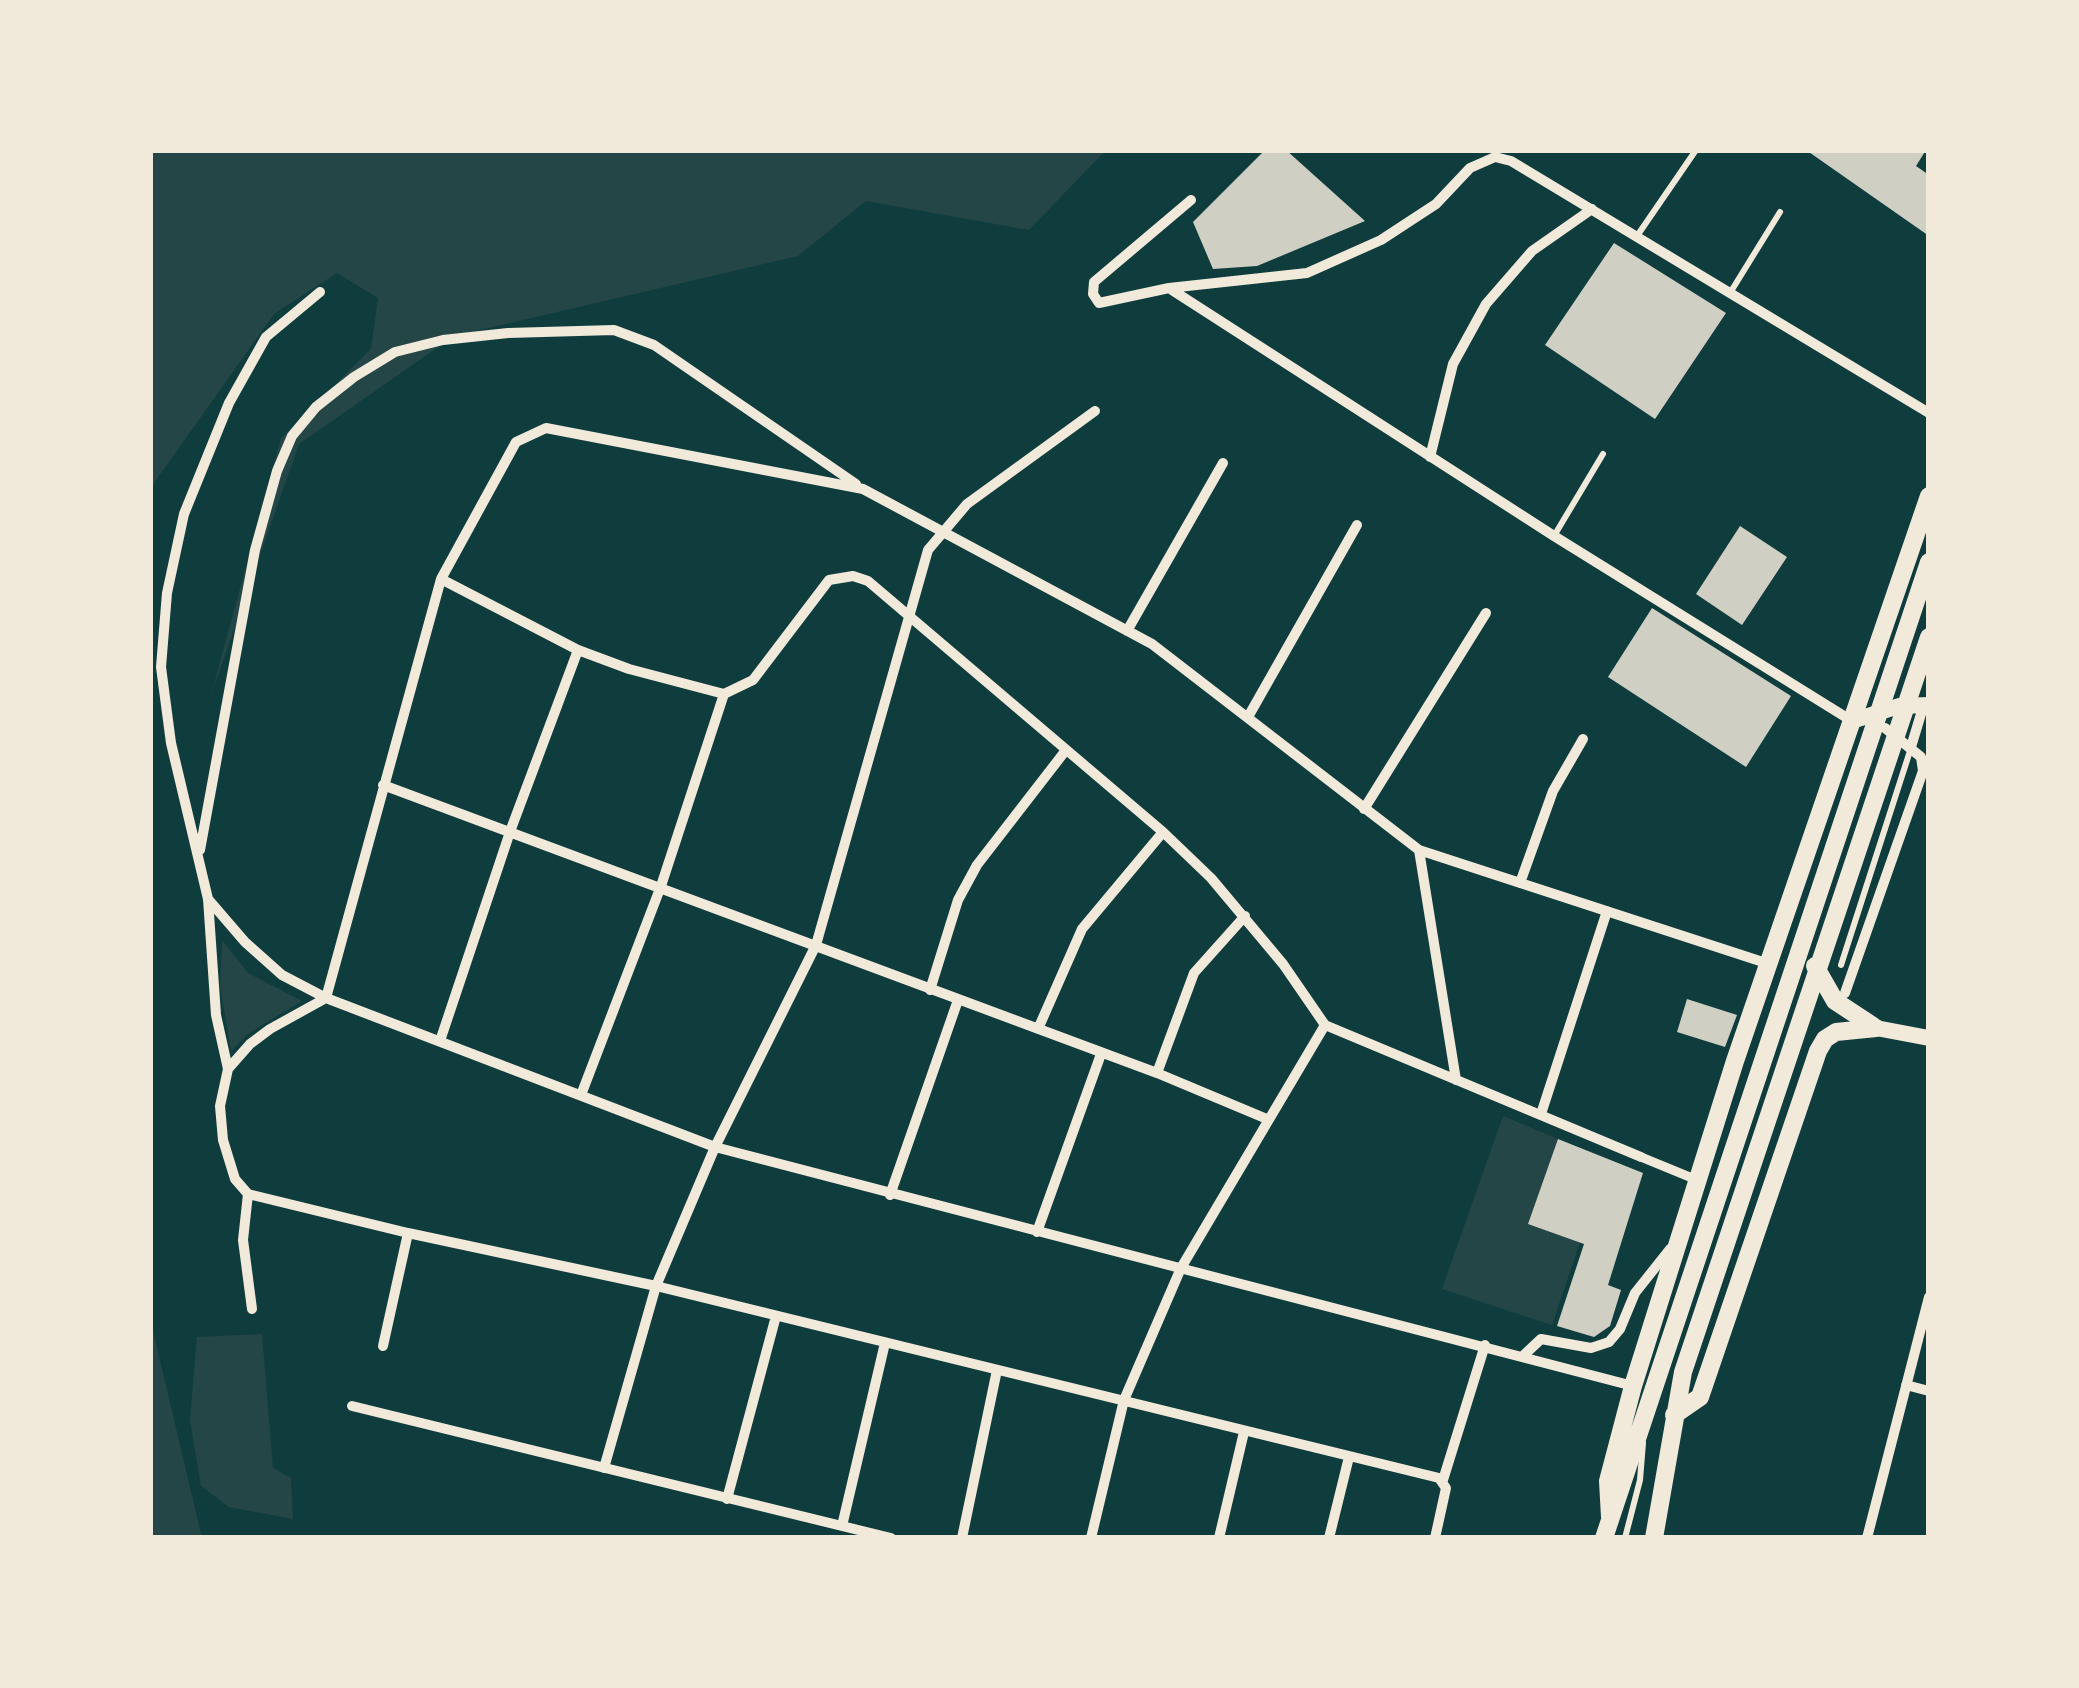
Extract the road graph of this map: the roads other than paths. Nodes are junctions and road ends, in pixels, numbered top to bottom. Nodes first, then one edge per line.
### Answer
1 (1696, 150) edge
2 (1190, 200) dead end
3 (1592, 209) junction
4 (1780, 212) dead end
5 (1636, 237) junction
6 (1169, 288) junction
7 (320, 292) dead end
8 (1730, 293) junction
9 (1095, 411) dead end
10 (1929, 413) edge
11 (1603, 454) dead end
12 (1430, 457) junction
13 (1223, 463) dead end
14 (863, 490) junction
15 (1929, 496) edge
16 (1357, 525) dead end
17 (941, 531) junction
18 (1554, 536) junction
19 (1929, 562) edge
20 (441, 579) junction
21 (1486, 613) dead end
22 (907, 616) junction
23 (1885, 626) junction
24 (1127, 631) junction
25 (1929, 637) edge
26 (578, 650) junction
27 (1929, 660) edge
28 (724, 694) junction
29 (1927, 705) edge
30 (1899, 706) junction
31 (1248, 717) junction
32 (1852, 722) junction
33 (1885, 728) junction
34 (1583, 739) dead end
35 (1911, 747) junction
36 (1066, 750) junction
37 (383, 784) junction
38 (1364, 809) junction
39 (511, 830) junction
40 (1162, 832) junction
41 (1419, 850) junction
42 (199, 856) junction
43 (1803, 860) junction
44 (1520, 883) junction
45 (661, 886) junction
46 (208, 899) junction
47 (1607, 910) junction
48 (1246, 916) junction
49 (816, 945) junction
50 (1766, 963) junction
51 (1815, 965) junction
52 (1841, 965) dead end
53 (930, 990) junction
54 (1845, 993) dead end
55 (326, 998) junction
56 (958, 1000) junction
57 (1325, 1025) junction
58 (1876, 1028) junction
59 (1037, 1029) junction
60 (1929, 1038) edge
61 (440, 1041) junction
62 (1101, 1054) junction
63 (1735, 1061) junction
64 (228, 1069) junction
65 (1157, 1073) junction
66 (1809, 1077) junction
67 (1456, 1080) junction
68 (581, 1094) junction
69 (1540, 1114) junction
70 (1267, 1119) junction
71 (715, 1148) junction
72 (1640, 1157) joint
73 (1700, 1181) junction
74 (248, 1193) junction
75 (890, 1195) junction
76 (1037, 1232) junction
77 (408, 1233) junction
78 (1682, 1236) junction
79 (1181, 1268) junction
80 (656, 1286) junction
81 (1929, 1297) edge
82 (252, 1309) dead end
83 (776, 1316) junction
84 (885, 1343) junction
85 (1485, 1345) junction
86 (383, 1346) dead end
87 (1524, 1355) junction
88 (997, 1370) junction
89 (1906, 1385) junction
90 (1634, 1386) junction
91 (1929, 1391) edge
92 (1124, 1400) junction
93 (352, 1406) dead end
94 (1646, 1409) junction
95 (1674, 1415) junction
96 (1244, 1432) junction
97 (1349, 1457) junction
98 (604, 1468) junction
99 (1444, 1482) junction
100 (727, 1499) junction
101 (1610, 1517) junction
102 (842, 1526) junction
103 (891, 1538) edge
104 (962, 1538) edge
105 (1091, 1538) edge
106 (1219, 1538) edge
107 (1329, 1538) edge
108 (1435, 1538) edge
109 (1604, 1538) edge
110 (1625, 1538) edge
111 (1654, 1538) edge
112 (1867, 1538) edge

1 - 5 lane
2 - 6 street
3 - 5 street
3 - 6 street
3 - 12 street
4 - 8 lane
5 - 8 street
6 - 12 street
7 - 42 street
8 - 10 street
9 - 17 street
11 - 18 lane
12 - 18 street
13 - 24 street
14 - 17 street
14 - 20 street
14 - 42 street
15 - 23 main road
16 - 31 street
17 - 22 street
17 - 24 street
18 - 32 street
19 - 94 main road
20 - 26 street
20 - 37 street
21 - 38 street
22 - 28 street
22 - 36 street
22 - 49 street
23 - 27 main road
23 - 32 main road
24 - 31 street
25 - 95 main road
26 - 28 street
26 - 39 street
28 - 45 street
29 - 30 main road
29 - 35 street
30 - 32 main road
30 - 33 main road
31 - 38 street
32 - 43 main road
33 - 35 street
33 - 51 main road
34 - 44 street
35 - 52 lane
35 - 54 street
36 - 40 street
36 - 53 street
37 - 39 street
37 - 55 street
38 - 41 street
39 - 45 street
39 - 61 street
40 - 48 street
40 - 59 street
41 - 44 street
41 - 67 street
42 - 46 street
43 - 50 main road
43 - 51 main road
44 - 47 street
45 - 49 street
45 - 68 street
46 - 55 street
46 - 64 street
47 - 50 street
47 - 69 street
48 - 57 street
48 - 65 street
49 - 53 street
49 - 71 street
50 - 63 main road
51 - 58 main road
53 - 56 street
55 - 61 street
55 - 64 street
56 - 59 street
56 - 75 street
57 - 67 street
57 - 70 street
58 - 60 main road
58 - 66 main road
59 - 62 street
61 - 68 street
62 - 65 street
62 - 76 street
63 - 66 main road
63 - 73 main road
64 - 74 street
65 - 70 street
66 - 95 main road
67 - 69 street
68 - 71 street
69 - 72 street
70 - 79 street
71 - 75 street
71 - 80 street
72 - 73 street
73 - 78 main road
74 - 77 street
74 - 82 street
75 - 76 street
76 - 79 street
77 - 80 street
77 - 86 street
78 - 87 street
78 - 90 main road
79 - 85 street
79 - 92 street
80 - 83 street
80 - 98 street
81 - 89 street
83 - 84 street
83 - 100 street
84 - 88 street
84 - 102 street
85 - 87 street
85 - 99 street
87 - 90 street
88 - 92 street
88 - 104 street
89 - 91 street
89 - 112 street
90 - 101 main road
92 - 96 street
92 - 105 street
93 - 98 street
94 - 101 main road
94 - 110 lane
95 - 111 main road
96 - 97 street
96 - 106 street
97 - 99 street
97 - 107 street
98 - 100 street
99 - 108 street
100 - 102 street
101 - 109 main road
102 - 103 street

